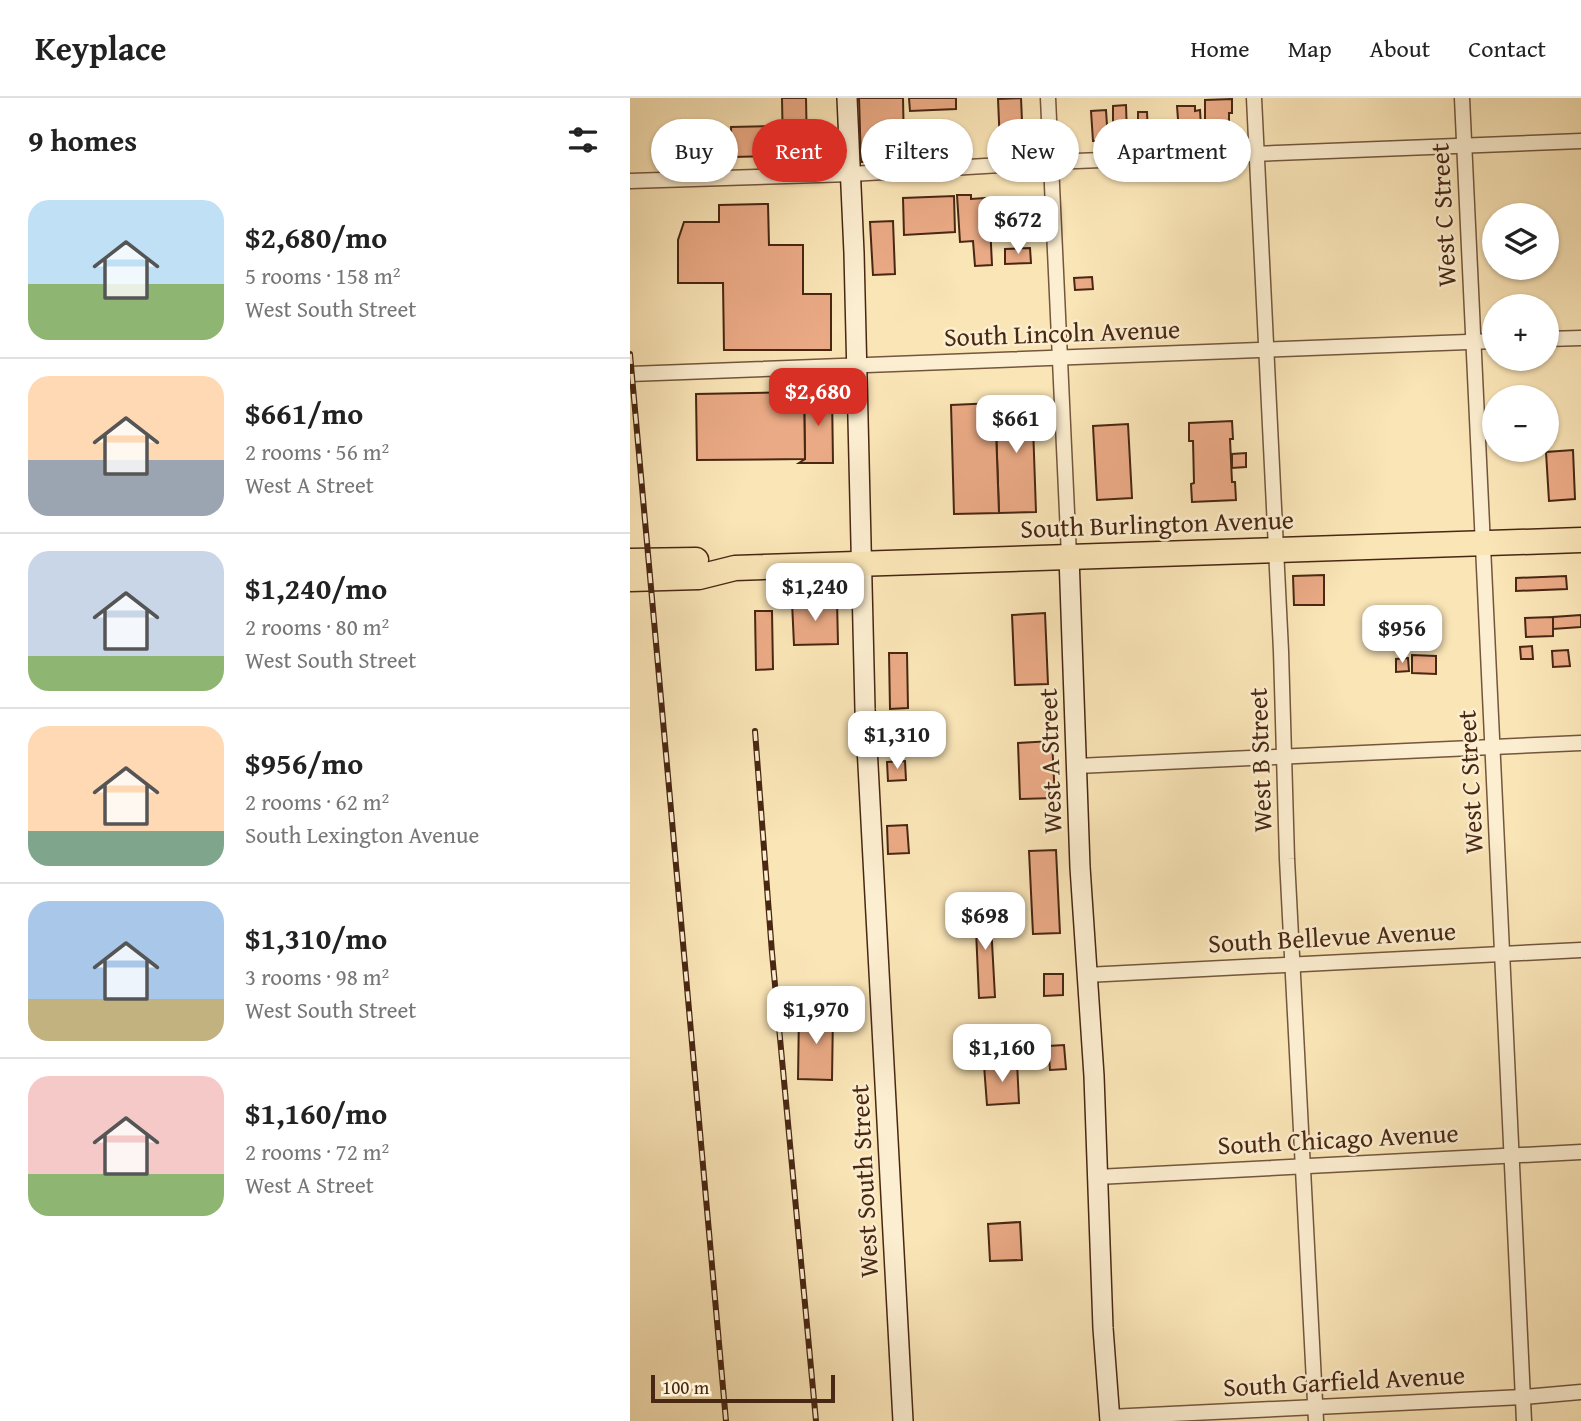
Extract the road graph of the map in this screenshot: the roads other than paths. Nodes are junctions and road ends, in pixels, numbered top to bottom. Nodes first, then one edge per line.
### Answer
1 (847, 98) edge
2 (1048, 98) edge
3 (1254, 98) edge
4 (1462, 98) edge
5 (1049, 119) edge
6 (1581, 141) edge
7 (1464, 146) junction
8 (1256, 155) junction
9 (1079, 161) edge
10 (987, 166) edge
11 (851, 174) junction
12 (630, 181) edge
13 (1052, 182) edge
14 (1581, 338) edge
15 (1559, 339) edge
16 (1473, 342) junction
17 (1482, 342) edge
18 (1267, 349) junction
19 (1060, 359) junction
20 (858, 366) junction
21 (631, 374) edge
22 (1581, 540) edge
23 (1482, 544) junction
24 (1276, 550) junction
25 (1069, 556) junction
26 (630, 561) edge
27 (861, 564) junction
28 (735, 568) junction
29 (630, 579) edge
30 (1581, 743) edge
31 (1493, 747) junction
32 (1284, 756) junction
33 (1077, 766) junction
34 (1581, 950) edge
35 (1502, 953) junction
36 (1293, 964) junction
37 (1086, 975) junction
38 (1581, 1152) edge
39 (1511, 1154) junction
40 (1302, 1166) junction
41 (1097, 1177) junction
42 (1581, 1392) edge
43 (1523, 1397) junction
44 (1316, 1414) edge
45 (1109, 1419) edge
46 (903, 1421) edge
47 (1524, 1421) edge

1 - 11 street, West South Street
2 - 5 street, West A Street
3 - 8 street, West B Street
4 - 7 street, West C Street
6 - 7 street
7 - 8 street
7 - 16 street, West C Street
8 - 9 street
8 - 18 street, West B Street
10 - 11 street
11 - 12 street
11 - 20 street, West South Street
13 - 19 street, West A Street
14 - 15 street
16 - 17 street, South Lincoln Avenue
16 - 18 street, South Lincoln Avenue
16 - 23 street, West C Street
18 - 19 street, South Lincoln Avenue
18 - 24 street, West B Street
19 - 20 street, South Lincoln Avenue
19 - 25 street, West A Street
20 - 21 street, South Lincoln Avenue
20 - 27 street, West South Street
22 - 23 highway, South Burlington Avenue
23 - 24 highway, South Burlington Avenue
23 - 31 street, West C Street
24 - 25 highway, South Burlington Avenue
24 - 32 street, West B Street
25 - 27 highway, South Burlington Avenue
25 - 33 street, West A Street
26 - 28 highway
27 - 28 highway, South Burlington Avenue
27 - 46 street, West South Street
28 - 29 highway
30 - 31 street
31 - 32 street
31 - 35 street, West C Street
32 - 33 street
32 - 36 street, West B Street
33 - 37 street, West A Street
34 - 35 street, South Bellevue Avenue
35 - 36 street, South Bellevue Avenue
35 - 39 street, West C Street
36 - 37 street, South Bellevue Avenue
36 - 40 street, West B Street
37 - 41 street, West A Street
38 - 39 street, South Chicago Avenue
39 - 40 street, South Chicago Avenue
39 - 43 street, West C Street
40 - 41 street, South Chicago Avenue
40 - 44 street, West B Street
41 - 45 street, West A Street
42 - 43 street, South Garfield Avenue
43 - 44 street, South Garfield Avenue
43 - 47 street, West C Street
44 - 45 street, South Garfield Avenue

